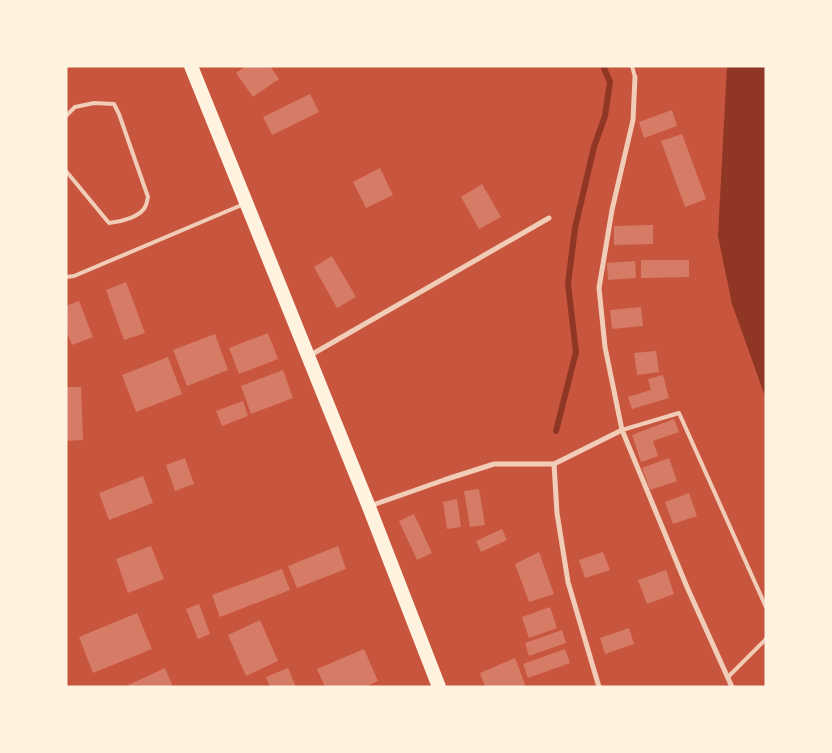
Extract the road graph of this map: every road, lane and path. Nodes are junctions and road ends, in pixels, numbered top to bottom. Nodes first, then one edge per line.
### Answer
1 (191, 66) edge
2 (632, 66) edge
3 (635, 77) joint
4 (66, 116) edge
5 (66, 171) edge
6 (247, 203) junction
7 (549, 218) dead end
8 (66, 277) edge
9 (309, 356) junction
10 (622, 430) junction
11 (554, 464) junction
12 (369, 507) junction
13 (766, 607) edge
14 (766, 639) edge
15 (728, 677) junction
16 (439, 687) edge
17 (599, 687) edge
18 (732, 687) edge

1 - 6 highway
2 - 3 lane
3 - 10 street
4 - 5 lane
6 - 8 lane
6 - 9 highway
7 - 9 street
9 - 12 highway
10 - 11 street
10 - 13 lane
10 - 15 street
11 - 12 street
11 - 17 street
12 - 16 highway
14 - 15 lane
15 - 18 street

